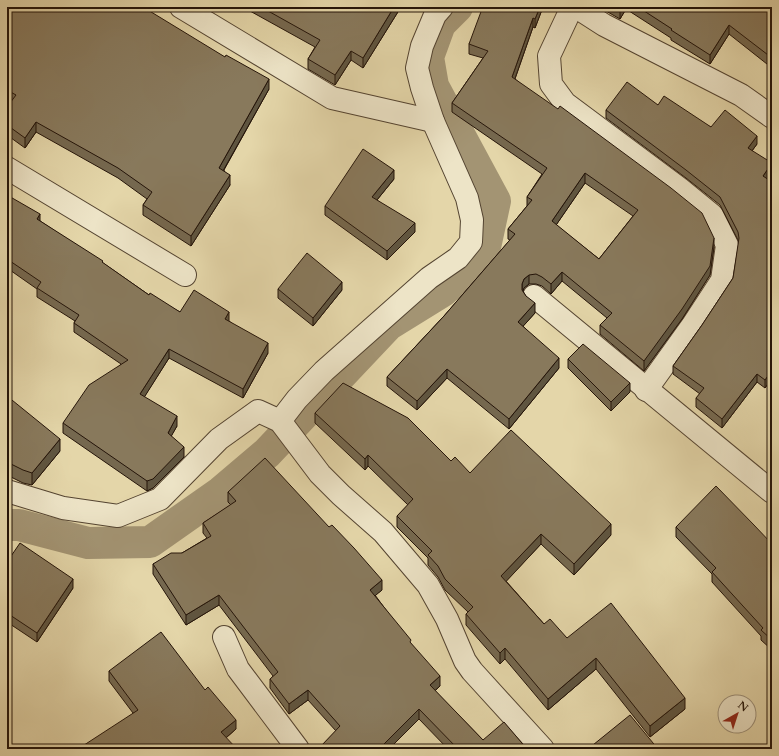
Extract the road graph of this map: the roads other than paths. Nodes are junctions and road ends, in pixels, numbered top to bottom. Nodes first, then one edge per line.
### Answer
1 (181, 7) edge
2 (442, 7) edge
3 (572, 7) edge
4 (576, 7) edge
5 (772, 117) edge
6 (433, 121) junction
7 (7, 168) edge
8 (185, 275) dead end
9 (534, 296) dead end
10 (646, 390) junction
11 (280, 420) junction
12 (7, 491) edge
13 (772, 492) edge
14 (224, 637) dead end
15 (298, 749) edge
16 (543, 749) edge

1 - 6 street
2 - 6 street
3 - 10 street
4 - 5 street
6 - 11 street
7 - 8 street
9 - 10 street
10 - 13 street
11 - 12 street
11 - 16 street
14 - 15 street

